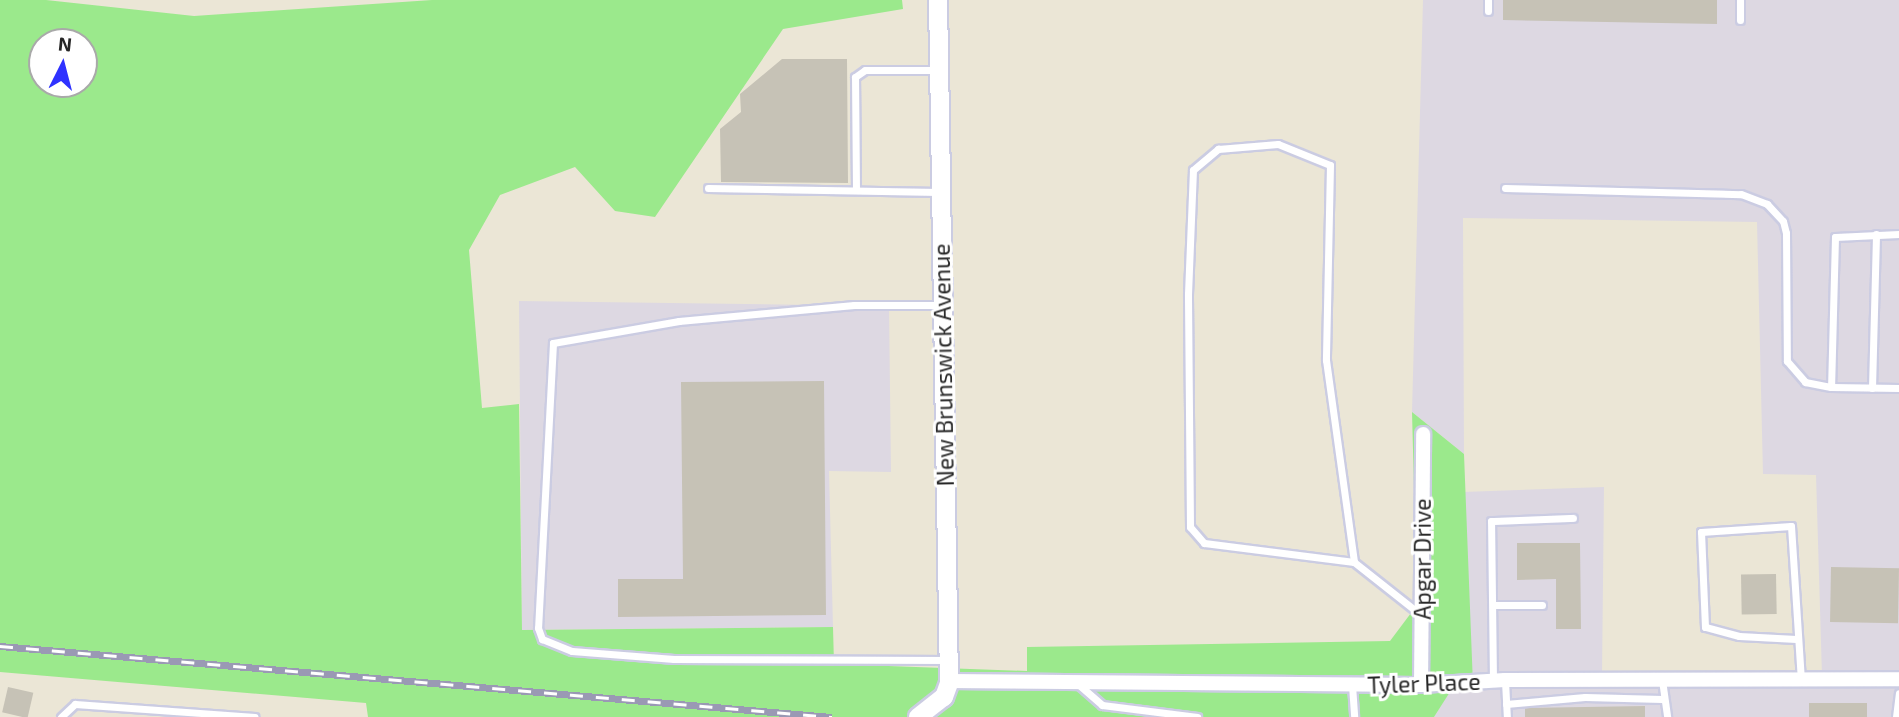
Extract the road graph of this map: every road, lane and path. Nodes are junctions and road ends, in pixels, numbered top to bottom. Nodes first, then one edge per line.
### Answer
1 (938, 0) edge
2 (1488, 0) edge
3 (1740, 0) edge
4 (1488, 11) dead end
5 (1740, 20) dead end
6 (940, 69) junction
7 (708, 188) dead end
8 (1505, 188) dead end
9 (856, 190) junction
10 (942, 192) junction
11 (1899, 233) edge
12 (1876, 234) junction
13 (941, 305) junction
14 (1831, 387) junction
15 (1872, 388) junction
16 (1899, 388) edge
17 (1423, 433) dead end
18 (1573, 518) dead end
19 (1354, 562) junction
20 (1542, 605) dead end
21 (1493, 606) junction
22 (1422, 615) junction
23 (1796, 639) junction
24 (949, 660) junction
25 (1662, 679) junction
26 (1499, 680) junction
27 (1899, 680) edge
28 (949, 681) junction
29 (1801, 681) junction
30 (1077, 683) junction
31 (1352, 685) junction
32 (1421, 685) junction
33 (1899, 693) edge
34 (1662, 699) junction
35 (1506, 704) junction
36 (61, 717) edge
37 (255, 717) edge
38 (918, 717) edge
39 (1197, 717) edge
40 (1354, 717) edge
41 (1507, 717) edge
42 (1667, 717) edge
43 (1896, 717) edge

1 - 6 street, New Brunswick Avenue
2 - 4 lane
3 - 5 lane
6 - 9 lane
6 - 10 street, New Brunswick Avenue
7 - 9 lane
8 - 14 lane
9 - 10 lane
10 - 13 street, New Brunswick Avenue
11 - 12 lane
12 - 14 lane
12 - 15 lane
13 - 24 street, New Brunswick Avenue
13 - 24 lane
14 - 15 lane
15 - 16 lane
17 - 22 street, Apgar Drive
18 - 21 lane
19 - 19 lane
19 - 22 lane
20 - 21 lane
21 - 26 lane
22 - 32 street, Apgar Drive
23 - 23 lane
23 - 29 lane
24 - 28 street, New Brunswick Avenue
25 - 26 street, Tyler Place
25 - 29 street, Tyler Place
25 - 34 lane
26 - 32 street, Tyler Place
26 - 35 lane
27 - 29 street, Tyler Place
28 - 30 street, Tyler Place
28 - 38 street
30 - 31 street, Tyler Place
30 - 39 lane
31 - 32 street, Tyler Place
31 - 40 lane
33 - 43 lane
34 - 35 lane
34 - 42 lane
35 - 41 lane
36 - 37 lane

